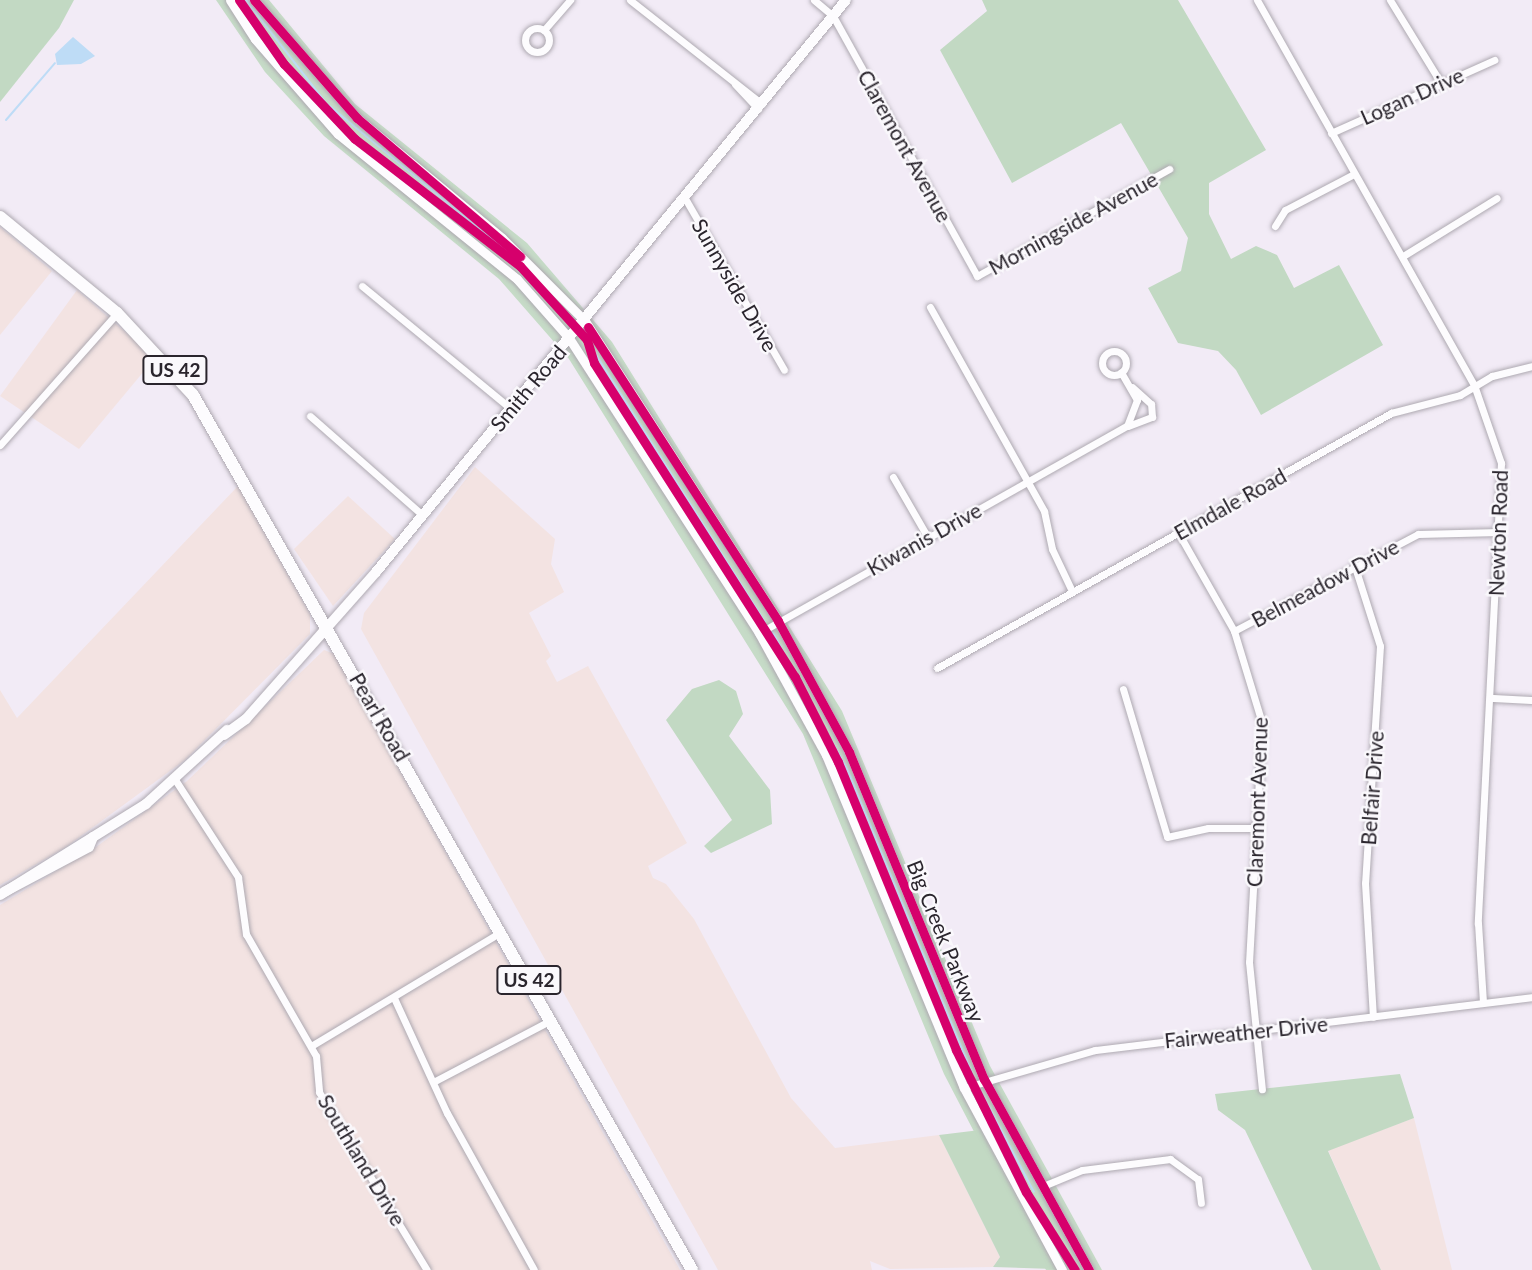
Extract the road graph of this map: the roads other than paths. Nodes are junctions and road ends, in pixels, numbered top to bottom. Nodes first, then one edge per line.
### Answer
1 (230, 0) edge
2 (254, 0) edge
3 (570, 0) edge
4 (631, 0) edge
5 (814, 0) edge
6 (846, 0) edge
7 (1256, 0) edge
8 (1390, 0) edge
9 (833, 16) junction
10 (544, 30) dead end
11 (1494, 60) dead end
12 (1439, 80) junction
13 (760, 106) junction
14 (1331, 133) junction
15 (1169, 169) dead end
16 (1354, 173) junction
17 (1497, 198) dead end
18 (686, 200) junction
19 (0, 216) edge
20 (1275, 226) dead end
21 (1403, 256) junction
22 (977, 276) joint
23 (362, 286) dead end
24 (930, 307) dead end
25 (117, 313) junction
26 (584, 321) junction
27 (569, 338) junction
28 (1532, 366) edge
29 (784, 370) dead end
30 (1121, 372) dead end
31 (1128, 384) junction
32 (1474, 385) junction
33 (511, 409) junction
34 (310, 416) dead end
35 (1127, 426) junction
36 (0, 445) edge
37 (893, 477) dead end
38 (1028, 482) junction
39 (421, 514) junction
40 (1499, 532) junction
41 (1179, 534) junction
42 (927, 536) junction
43 (1354, 564) junction
44 (1071, 589) junction
45 (778, 621) junction
46 (327, 628) junction
47 (1234, 631) junction
48 (759, 633) junction
49 (937, 668) dead end
50 (1123, 688) dead end
51 (1492, 698) junction
52 (1532, 700) edge
53 (174, 778) junction
54 (1259, 828) junction
55 (2, 894) edge
56 (502, 932) junction
57 (1532, 997) edge
58 (394, 998) junction
59 (1483, 1002) junction
60 (1373, 1017) junction
61 (552, 1019) junction
62 (1254, 1031) junction
63 (311, 1046) junction
64 (984, 1079) junction
65 (435, 1081) junction
66 (964, 1088) junction
67 (1262, 1089) dead end
68 (1043, 1186) junction
69 (1201, 1203) dead end
70 (427, 1270) edge
71 (534, 1270) edge
72 (692, 1270) edge
73 (1062, 1270) edge
74 (1089, 1270) edge

1 - 27 street, Big Creek Parkway
2 - 26 street, Big Creek Parkway
3 - 10 street
4 - 13 street
5 - 9 street
6 - 9 main road, Smith Road
7 - 14 street, Newton Road
8 - 12 street
9 - 13 main road, Smith Road
9 - 22 street, Claremont Avenue
11 - 12 street, Logan Drive
12 - 14 street, Logan Drive
13 - 18 main road, Smith Road
14 - 16 street, Newton Road
15 - 22 street, Morningside Avenue
16 - 20 street
16 - 21 street, Newton Road
17 - 21 street
18 - 26 main road, Smith Road
18 - 29 street, Sunnyside Drive
19 - 25 main road, Pearl Road / US 42
21 - 32 street, Newton Road
23 - 33 street
24 - 38 street
25 - 36 street
25 - 46 main road, Pearl Road / US 42
26 - 27 main road, Smith Road
26 - 45 street, Big Creek Parkway
27 - 33 main road, Smith Road
27 - 48 street, Big Creek Parkway
28 - 32 street, Elmdale Road
30 - 31 street
31 - 35 street
31 - 35 street, Kiwanis Drive
32 - 40 street, Newton Road
32 - 41 street, Elmdale Road
33 - 39 main road, Smith Road
34 - 39 street
35 - 38 street, Kiwanis Drive
37 - 42 street
38 - 42 street, Kiwanis Drive
38 - 44 street
39 - 46 main road, Smith Road
40 - 43 street, Belmeadow Drive
40 - 51 street, Newton Road
41 - 44 street, Elmdale Road
41 - 47 street, Claremont Avenue
42 - 45 street, Kiwanis Drive
43 - 47 street, Belmeadow Drive
43 - 60 street, Belfair Drive
44 - 49 street, Elmdale Road
45 - 48 street, Kiwanis Drive
45 - 64 street, Big Creek Parkway
46 - 53 main road, Smith Road
46 - 56 main road, Pearl Road / US 42
47 - 54 street, Claremont Avenue
48 - 66 street, Big Creek Parkway
50 - 54 street
51 - 52 street
51 - 59 street, Newton Road
53 - 55 main road, Smith Road
53 - 63 street, Southland Drive
54 - 62 street, Claremont Avenue
56 - 58 street
56 - 61 main road, Pearl Road / US 42
57 - 59 street, Fairweather Drive
58 - 63 street
58 - 65 street
59 - 60 street, Fairweather Drive
60 - 62 street, Fairweather Drive
61 - 65 street
61 - 72 main road, Pearl Road / US 42
62 - 64 street, Fairweather Drive
62 - 67 street, Claremont Avenue
63 - 70 street, Southland Drive
64 - 66 street, Fairweather Drive
64 - 68 street, Big Creek Parkway
65 - 71 street
66 - 73 street, Big Creek Parkway
68 - 69 street
68 - 74 street, Big Creek Parkway

